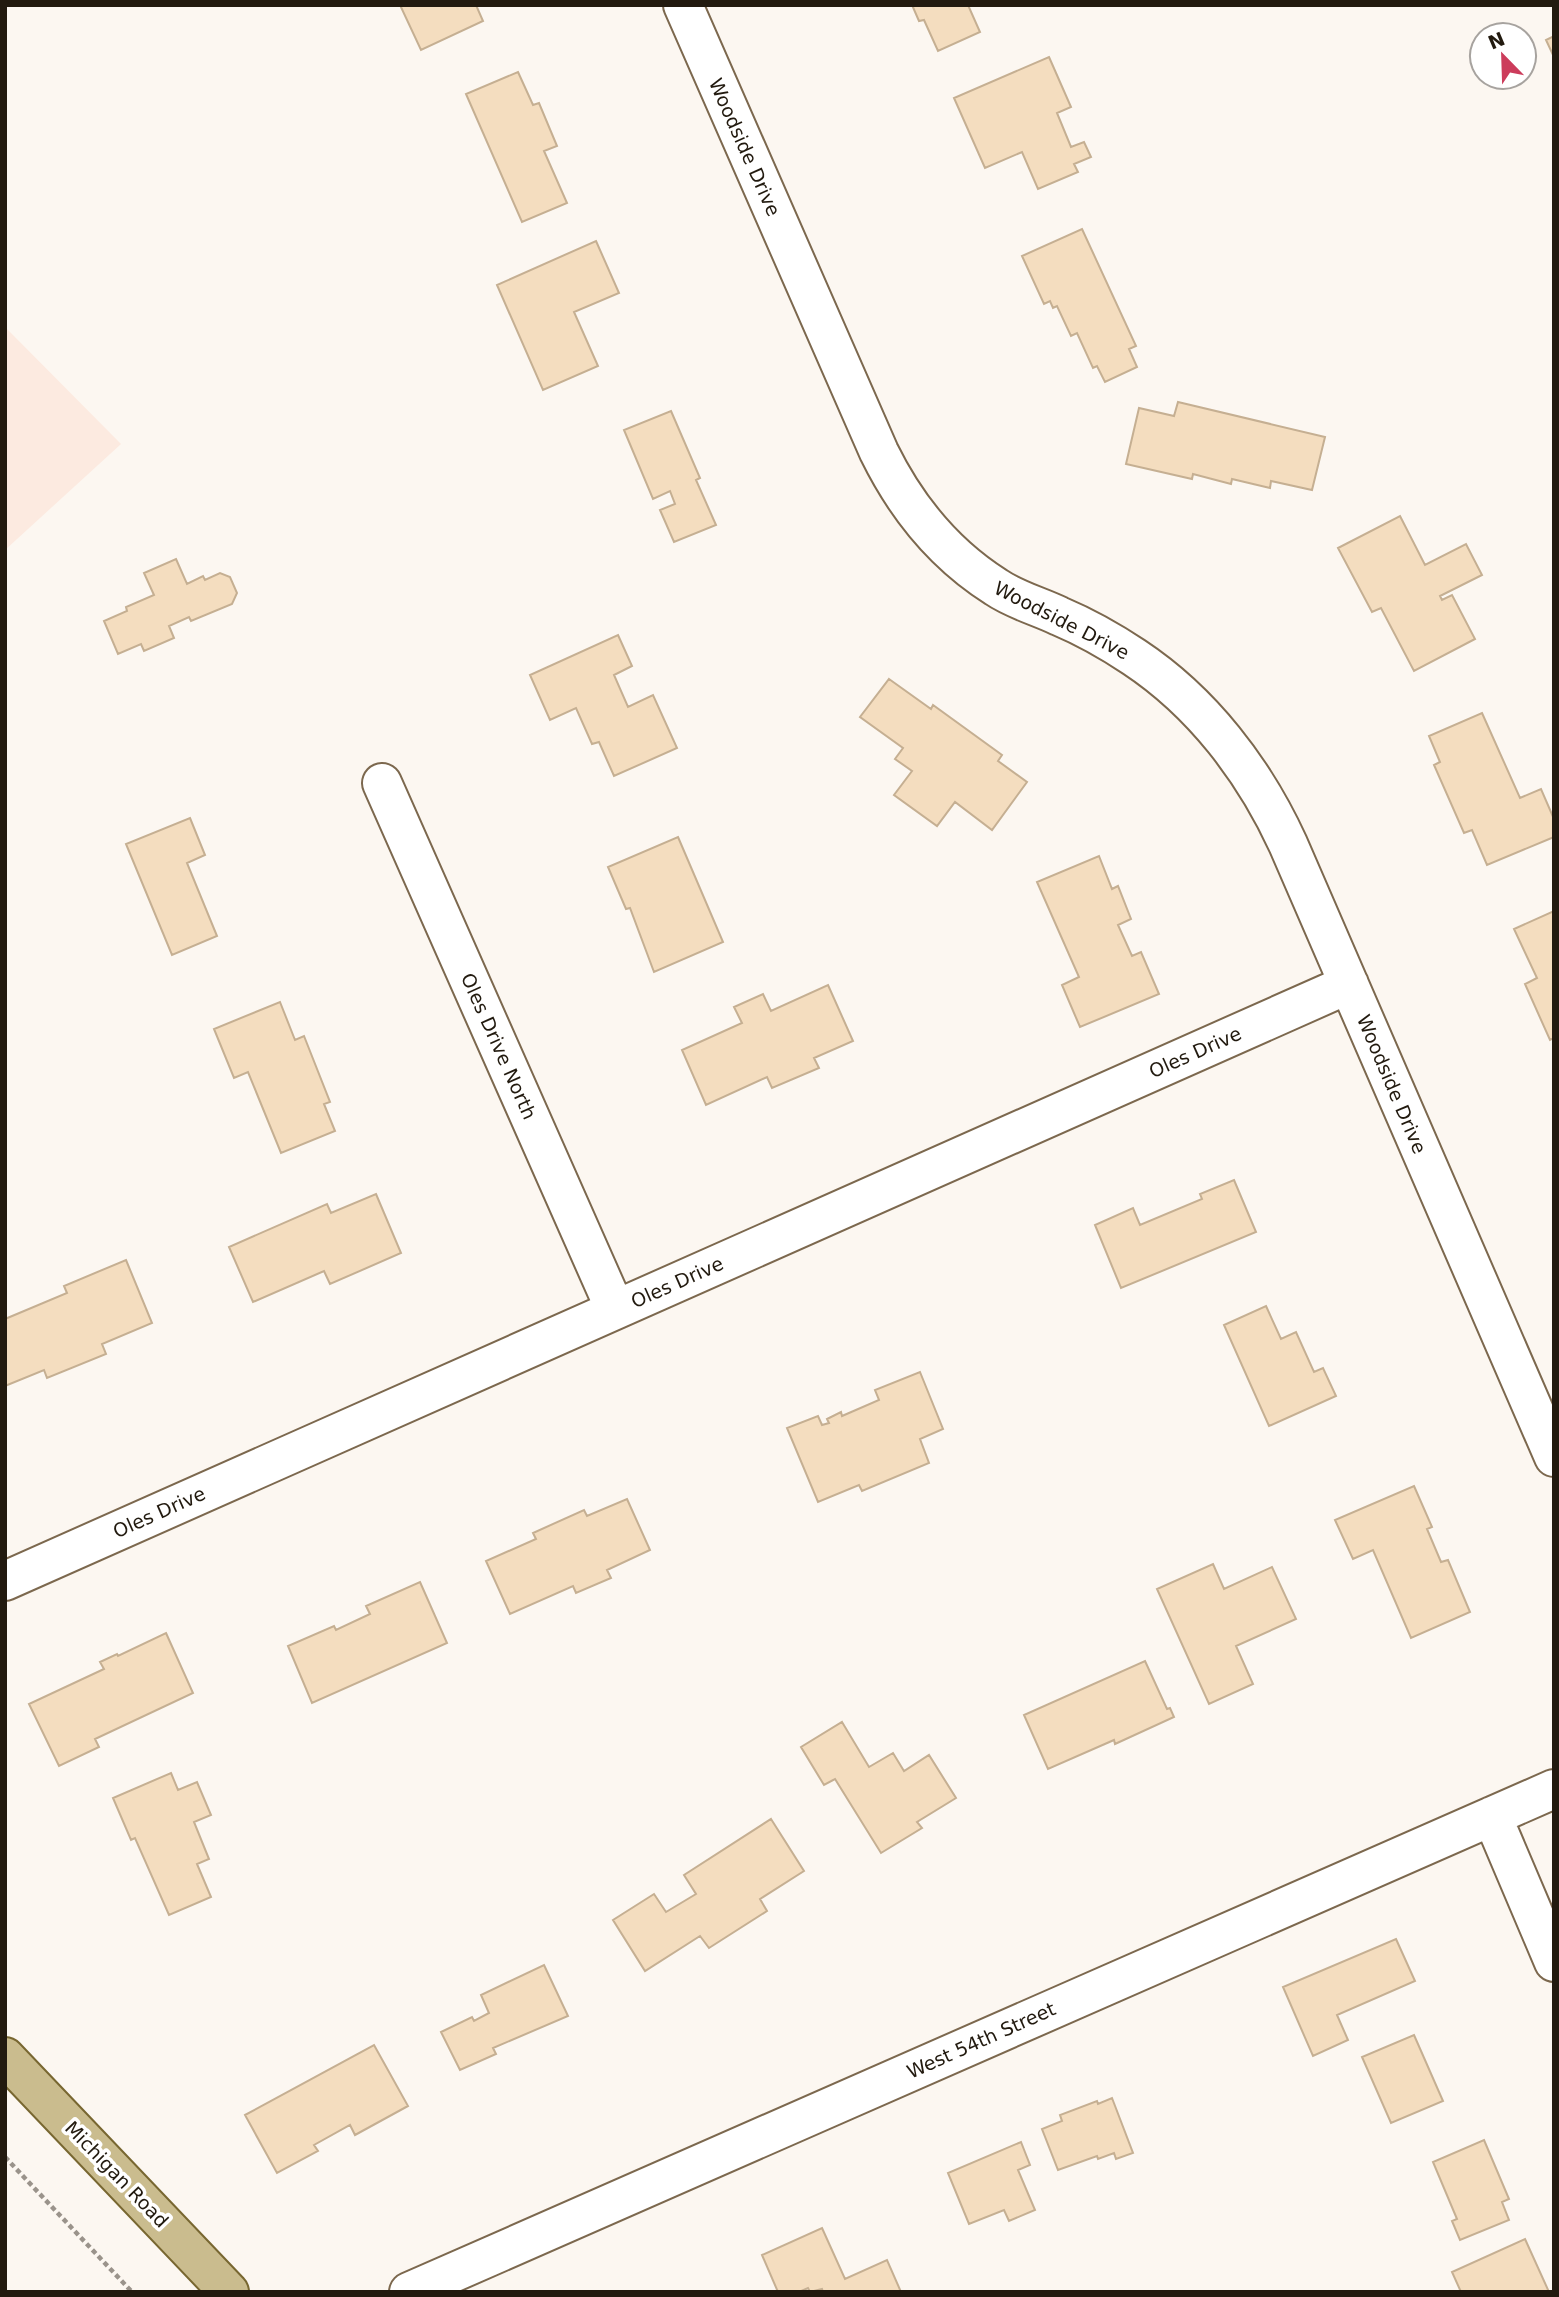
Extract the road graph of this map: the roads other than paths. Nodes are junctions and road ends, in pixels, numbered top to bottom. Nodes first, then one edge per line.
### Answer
1 (683, 5) edge
2 (382, 783) dead end
3 (1349, 984) junction
4 (615, 1309) junction
5 (1554, 1457) edge
6 (5, 1581) edge
7 (1554, 1789) edge
8 (1492, 1816) junction
9 (1554, 1962) edge
10 (5, 2057) edge
11 (229, 2292) edge
12 (409, 2292) edge

1 - 3 street, Woodside Drive
2 - 4 street, Oles Drive North
3 - 4 street, Oles Drive
3 - 5 street, Woodside Drive
4 - 6 street, Oles Drive
7 - 8 street, West 54th Street
8 - 9 street
8 - 12 street, West 54th Street
10 - 11 main road, Michigan Road

